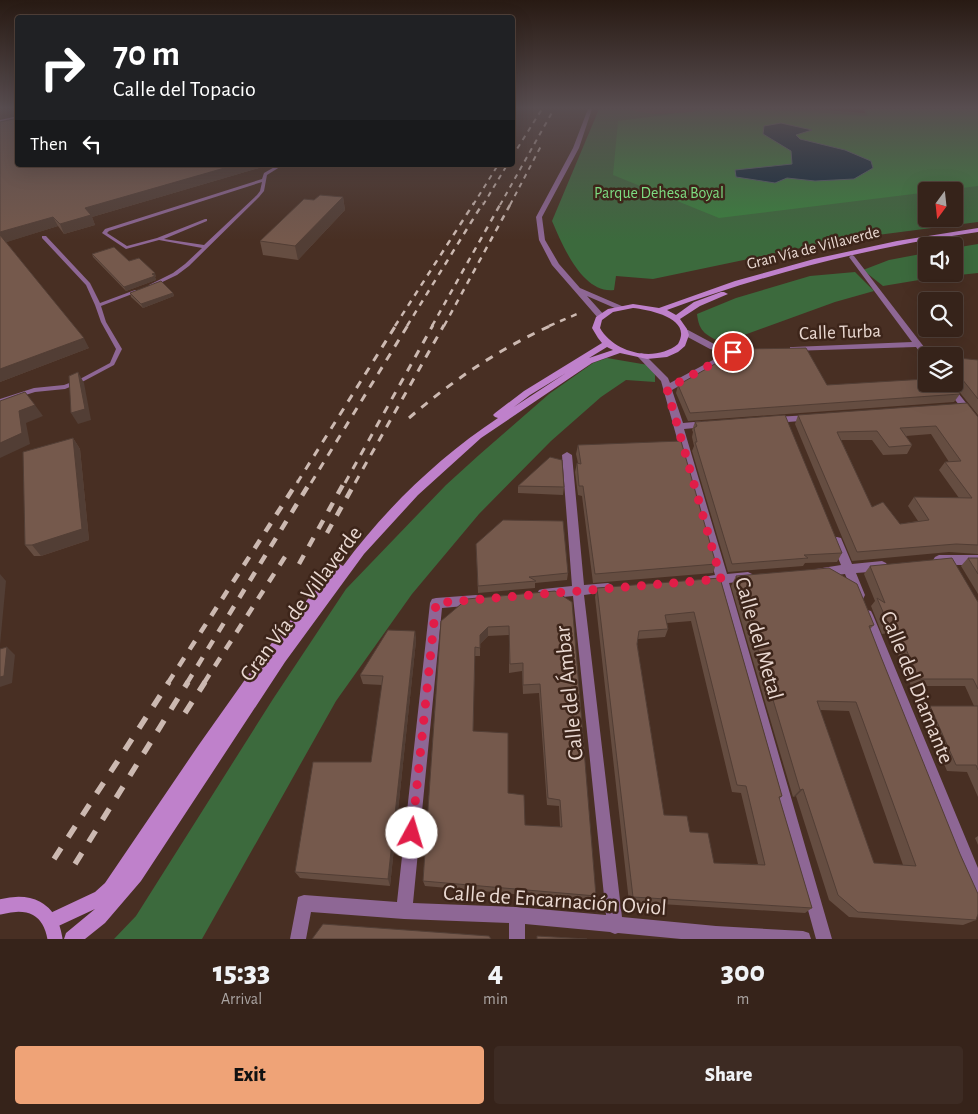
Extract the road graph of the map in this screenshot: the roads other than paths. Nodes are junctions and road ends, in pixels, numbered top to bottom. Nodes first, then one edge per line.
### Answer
1 (573, 153) edge
2 (276, 167) edge
3 (263, 180) junction
4 (205, 220) dead end
5 (978, 230) edge
6 (978, 235) edge
7 (44, 237) dead end
8 (159, 239) junction
9 (206, 247) junction
10 (852, 257) junction
11 (580, 290) junction
12 (98, 305) junction
13 (620, 307) junction
14 (660, 310) junction
15 (601, 316) junction
16 (676, 319) junction
17 (685, 332) junction
18 (606, 344) junction
19 (918, 344) junction
20 (920, 347) edge
21 (762, 350) edge
22 (782, 350) edge
23 (618, 351) junction
24 (733, 352) junction
25 (641, 356) junction
26 (667, 389) junction
27 (954, 392) edge
28 (0, 401) edge
29 (953, 407) edge
30 (965, 407) junction
31 (816, 417) edge
32 (786, 419) junction
33 (766, 421) edge
34 (716, 424) edge
35 (978, 424) edge
36 (679, 426) junction
37 (792, 433) edge
38 (567, 455) dead end
39 (833, 532) edge
40 (978, 560) edge
41 (930, 561) edge
42 (892, 565) edge
43 (849, 569) junction
44 (805, 573) edge
45 (757, 576) edge
46 (721, 579) junction
47 (699, 581) edge
48 (623, 587) edge
49 (578, 590) junction
50 (535, 594) edge
51 (486, 599) edge
52 (978, 887) edge
53 (0, 907) edge
54 (404, 911) junction
55 (517, 915) junction
56 (52, 921) junction
57 (615, 926) junction
58 (716, 936) edge
59 (55, 939) edge
60 (72, 939) edge
61 (298, 939) edge
62 (517, 939) edge
63 (803, 939) edge
64 (824, 939) edge

1 - 11 street
2 - 3 lane
3 - 8 lane
3 - 9 lane
4 - 8 lane
5 - 14 street, Gran Vía de Villaverde
6 - 10 street, Gran Vía de Villaverde
7 - 12 lane
8 - 9 lane
9 - 12 lane
10 - 16 street, Gran Vía de Villaverde
10 - 19 street
11 - 13 street
11 - 15 street
12 - 28 lane
13 - 14 street
13 - 15 street
14 - 16 street
15 - 18 street
16 - 17 street
17 - 24 street
17 - 25 street
18 - 23 street
18 - 56 street, Gran Vía de Villaverde
19 - 20 street
19 - 22 street, Calle Turba
21 - 24 street
23 - 25 street
23 - 60 street, Gran Vía de Villaverde
24 - 26 street
25 - 26 street, Calle del Metal
26 - 36 street, Calle del Metal
27 - 30 street
29 - 30 street
30 - 35 street
31 - 32 street
32 - 33 street
32 - 37 street
34 - 36 street
36 - 46 street, Calle del Metal
38 - 49 street, Calle del Ámbar
39 - 43 street, Calle del Diamante
40 - 41 street
42 - 43 street
43 - 44 street
43 - 52 street, Calle del Diamante
45 - 46 street
46 - 47 street
46 - 64 street, Calle del Metal
48 - 49 street
49 - 50 street
49 - 57 street, Calle del Ámbar
51 - 54 street
53 - 56 street, bridge
54 - 55 street, Calle de Encarnación Oviol
54 - 61 street, Calle de Encarnación Oviol
55 - 57 street, Calle de Encarnación Oviol
55 - 62 street
56 - 59 street, bridge
57 - 58 street, Calle de Encarnación Oviol
58 - 63 street, Calle de Encarnación Oviol

